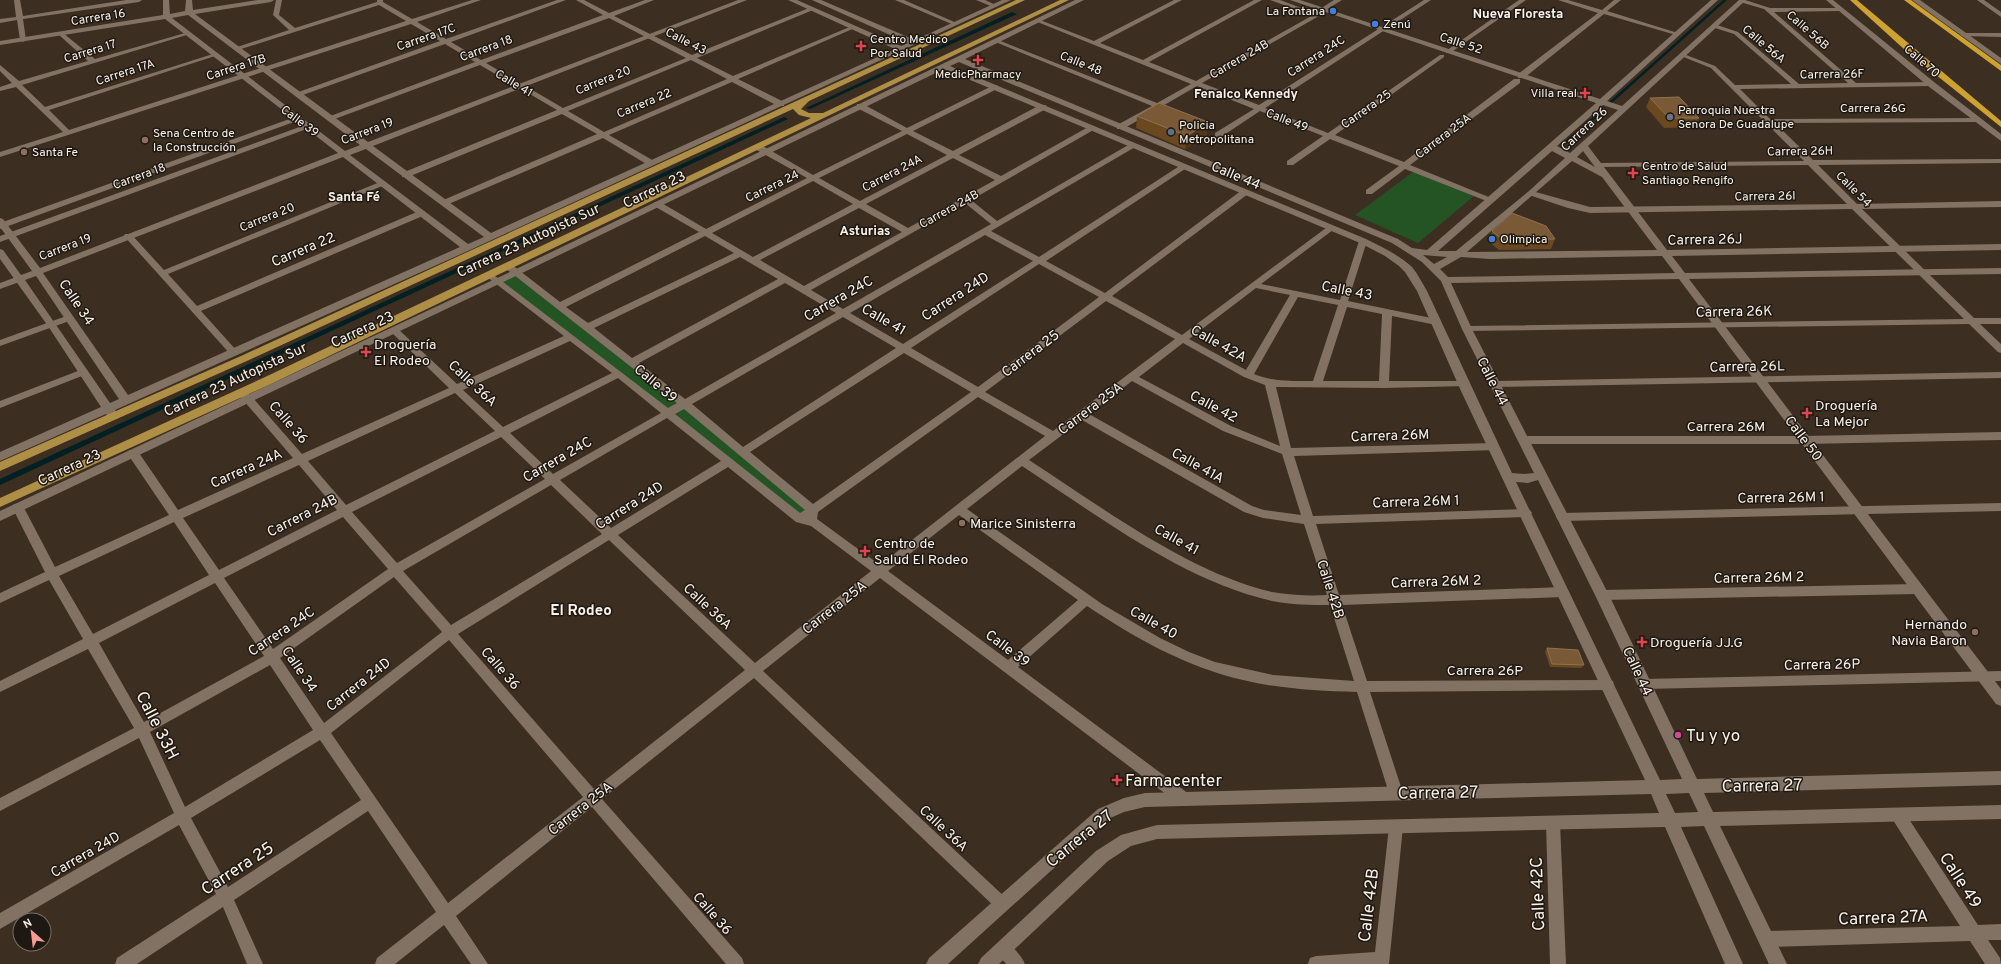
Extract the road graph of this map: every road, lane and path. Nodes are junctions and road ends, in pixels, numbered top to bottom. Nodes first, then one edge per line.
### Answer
1 (18, 0) edge
2 (140, 0) edge
3 (166, 0) edge
4 (188, 0) edge
5 (271, 0) edge
6 (279, 0) edge
7 (478, 0) edge
8 (563, 0) edge
9 (579, 0) edge
10 (651, 0) edge
11 (744, 0) edge
12 (792, 0) edge
13 (815, 0) edge
14 (898, 0) edge
15 (979, 0) edge
16 (1008, 0) edge
17 (1022, 0) edge
18 (1066, 0) edge
19 (1081, 0) edge
20 (1179, 0) edge
21 (1259, 0) edge
22 (1273, 0) edge
23 (1293, 0) edge
24 (1339, 0) edge
25 (1428, 0) edge
26 (1523, 0) edge
27 (1562, 0) edge
28 (1618, 0) edge
29 (1715, 0) edge
30 (1828, 0) edge
31 (1853, 0) edge
32 (1907, 0) edge
33 (1915, 0) edge
34 (1980, 0) edge
35 (1743, 1) edge
36 (380, 2) edge
37 (998, 8) junction
38 (1991, 8) junction
39 (2001, 8) edge
40 (811, 9) junction
41 (1840, 9) junction
42 (1768, 10) junction
43 (1320, 12) junction
44 (1602, 12) junction
45 (189, 13) junction
46 (609, 15) junction
47 (2001, 15) edge
48 (167, 17) junction
49 (20, 18) junction
50 (1025, 19) junction
51 (0, 21) edge
52 (1038, 21) junction
53 (412, 22) junction
54 (956, 24) junction
55 (1714, 26) junction
56 (854, 27) junction
57 (294, 31) junction
58 (1378, 32) junction
59 (944, 33) junction
60 (61, 34) junction
61 (187, 34) junction
62 (1678, 34) junction
63 (1964, 35) junction
64 (2001, 35) edge
65 (650, 36) junction
66 (23, 40) junction
67 (984, 40) junction
68 (446, 42) junction
69 (994, 42) junction
70 (0, 43) edge
71 (915, 43) junction
72 (1094, 43) junction
73 (236, 49) junction
74 (902, 49) junction
75 (1445, 54) junction
76 (214, 55) junction
77 (1684, 56) junction
78 (691, 58) junction
79 (958, 59) junction
80 (94, 62) junction
81 (2001, 62) edge
82 (479, 63) junction
83 (1142, 63) junction
84 (873, 65) junction
85 (944, 66) junction
86 (0, 67) edge
87 (2001, 69) edge
88 (264, 70) junction
89 (242, 76) junction
90 (908, 76) junction
91 (1519, 78) junction
92 (733, 79) junction
93 (17, 84) junction
94 (1196, 84) junction
95 (1931, 84) junction
96 (1854, 85) junction
97 (519, 86) junction
98 (902, 86) junction
99 (1025, 86) junction
100 (1796, 86) junction
101 (994, 87) junction
102 (1734, 87) junction
103 (0, 89) edge
104 (297, 94) junction
105 (1010, 94) junction
106 (808, 98) junction
107 (1601, 102) junction
108 (861, 103) junction
109 (781, 104) junction
110 (1158, 106) junction
111 (1043, 107) junction
112 (1259, 109) junction
113 (1623, 109) junction
114 (43, 110) junction
115 (561, 111) junction
116 (835, 112) junction
117 (1588, 113) junction
118 (329, 118) junction
119 (298, 119) junction
120 (1977, 120) junction
121 (1769, 121) junction
122 (2001, 125) edge
123 (308, 127) junction
124 (1120, 127) junction
125 (1093, 128) junction
126 (907, 131) junction
127 (728, 132) junction
128 (68, 133) junction
129 (604, 135) junction
130 (1218, 135) dead end
131 (1328, 136) junction
132 (2001, 138) edge
133 (364, 146) junction
134 (1134, 146) junction
135 (1584, 146) junction
136 (1552, 147) junction
137 (762, 150) junction
138 (346, 153) junction
139 (0, 155) edge
140 (954, 155) junction
141 (1572, 157) junction
142 (2001, 160) edge
143 (651, 163) junction
144 (1290, 163) dead end
145 (1811, 163) junction
146 (1599, 164) junction
147 (1404, 165) junction
148 (1184, 167) junction
149 (406, 175) junction
150 (1605, 176) junction
151 (813, 178) junction
152 (1002, 180) junction
153 (383, 184) junction
154 (1245, 192) junction
155 (1368, 192) dead end
156 (1532, 193) junction
157 (966, 200) junction
158 (1492, 200) junction
159 (444, 204) junction
160 (657, 204) junction
161 (2001, 204) edge
162 (860, 205) junction
163 (1855, 207) junction
164 (1632, 209) junction
165 (1320, 210) junction
166 (422, 213) junction
167 (1308, 219) junction
168 (1, 224) edge
169 (996, 224) junction
170 (1330, 228) junction
171 (985, 231) junction
172 (705, 232) junction
173 (909, 232) junction
174 (10, 235) junction
175 (128, 236) junction
176 (490, 237) junction
177 (0, 239) edge
178 (1363, 241) junction
179 (2001, 247) edge
180 (467, 248) junction
181 (1898, 249) junction
182 (1411, 250) junction
183 (0, 252) edge
184 (741, 253) junction
185 (1429, 253) junction
186 (1666, 254) junction
187 (1458, 255) junction
188 (754, 260) junction
189 (1039, 260) junction
190 (1434, 268) junction
191 (512, 269) junction
192 (37, 271) junction
193 (2001, 271) edge
194 (1922, 272) junction
195 (161, 274) junction
196 (1682, 276) junction
197 (494, 278) junction
198 (19, 279) junction
199 (785, 279) junction
200 (1446, 280) junction
201 (1252, 285) junction
202 (0, 286) edge
203 (804, 290) junction
204 (1295, 294) junction
205 (1106, 296) junction
206 (1343, 303) junction
207 (560, 306) junction
208 (195, 310) junction
209 (842, 312) junction
210 (1387, 312) junction
211 (69, 318) junction
212 (1972, 321) junction
213 (2001, 321) edge
214 (1436, 322) junction
215 (52, 324) junction
216 (1719, 325) junction
217 (588, 327) junction
218 (1467, 329) junction
219 (394, 330) junction
220 (570, 337) junction
221 (1182, 339) junction
222 (0, 343) edge
223 (903, 348) junction
224 (2001, 350) edge
225 (234, 353) junction
226 (632, 362) junction
227 (83, 372) junction
228 (619, 374) junction
229 (2001, 375) edge
230 (1248, 376) junction
231 (1132, 377) junction
232 (1760, 379) junction
233 (1270, 383) junction
234 (1464, 384) junction
235 (1494, 384) junction
236 (1317, 385) junction
237 (1384, 385) junction
238 (457, 389) junction
239 (978, 392) junction
240 (245, 396) junction
241 (126, 401) junction
242 (684, 403) junction
243 (0, 405) edge
244 (111, 413) junction
245 (667, 413) junction
246 (1082, 415) junction
247 (503, 432) junction
248 (1053, 436) junction
249 (2001, 436) edge
250 (1524, 440) junction
251 (1805, 440) junction
252 (1494, 447) junction
253 (743, 452) junction
254 (1287, 452) junction
255 (133, 453) junction
256 (0, 457) edge
257 (300, 460) junction
258 (1023, 461) junction
259 (728, 462) junction
260 (0, 467) edge
261 (1540, 475) junction
262 (1508, 476) junction
263 (552, 479) junction
264 (1547, 489) junction
265 (1515, 491) junction
266 (0, 503) edge
267 (18, 507) junction
268 (2001, 507) edge
269 (812, 510) junction
270 (960, 510) junction
271 (1857, 510) junction
272 (344, 511) junction
273 (1526, 513) junction
274 (0, 516) edge
275 (176, 516) junction
276 (1562, 517) junction
277 (800, 519) junction
278 (1308, 520) junction
279 (814, 522) junction
280 (611, 535) junction
281 (395, 570) junction
282 (880, 571) junction
283 (52, 574) junction
284 (217, 576) junction
285 (1916, 589) junction
286 (1563, 592) junction
287 (1602, 595) junction
288 (0, 598) edge
289 (1087, 599) junction
290 (1334, 600) junction
291 (449, 633) junction
292 (92, 641) junction
293 (272, 657) junction
294 (1008, 668) junction
295 (754, 670) junction
296 (1982, 676) junction
297 (2001, 676) edge
298 (1644, 684) junction
299 (1608, 685) junction
300 (0, 687) edge
301 (1363, 687) junction
302 (2001, 700) edge
303 (142, 730) junction
304 (323, 731) junction
305 (2001, 778) edge
306 (1693, 786) junction
307 (1655, 788) junction
308 (1396, 793) junction
309 (592, 798) junction
310 (1184, 799) junction
311 (370, 802) junction
312 (0, 805) edge
313 (2001, 812) edge
314 (1898, 815) junction
315 (182, 816) junction
316 (1669, 819) junction
317 (1708, 820) junction
318 (1553, 823) junction
319 (1396, 827) junction
320 (226, 898) junction
321 (1002, 904) junction
322 (446, 914) junction
323 (0, 921) edge
324 (2001, 932) edge
325 (1974, 933) junction
326 (1767, 939) junction
327 (1002, 949) junction
328 (1381, 961) edge
329 (123, 964) edge
330 (255, 964) edge
331 (382, 964) edge
332 (480, 964) edge
333 (736, 964) edge
334 (935, 964) edge
335 (987, 964) edge
336 (1017, 964) edge
337 (1316, 964) edge
338 (1558, 964) edge
339 (1734, 964) edge
340 (1778, 964) edge
341 (1994, 964) edge

1 - 49 street
2 - 49 street
3 - 48 street
4 - 45 street
5 - 45 street, Carrera 16
6 - 57 street
7 - 53 street, Carrera 17B
8 - 68 street, Carrera 17C
9 - 46 street, Calle 43
10 - 46 street, Carrera 18
11 - 65 street, Carrera 19
12 - 40 street
13 - 71 street
14 - 54 street
15 - 37 street
16 - 37 street, Carrera 23
17 - 37 main road, Carrera 23 Autopista Sur
18 - 50 main road, Carrera 23 Autopista Sur
19 - 52 street, Carrera 23
20 - 72 street
21 - 83 street
22 - 43 street, Calle 52
23 - 43 street, Calle 52
24 - 43 street, Carrera 24B
25 - 58 street, Carrera 24C
26 - 75 street, Carrera 25
27 - 44 street
28 - 44 street, Carrera 25A
29 - 62 street, Carrera 26
30 - 41 street, Calle 70
31 - 122 highway
32 - 87 highway
33 - 63 street
34 - 38 street
35 - 42 street, Calle 56B
35 - 55 street, Carrera 26
36 - 53 street, Calle 41
36 - 57 street
37 - 50 main road
37 - 54 street, Carrera 23
37 - 59 main road, Carrera 23 Autopista Sur
38 - 39 street
38 - 47 street
40 - 56 street
40 - 78 street, Carrera 20
41 - 42 street
41 - 95 street, Calle 70
42 - 96 street, Calle 56B
43 - 58 street, Calle 52
43 - 94 street, Carrera 24B
44 - 62 street
44 - 91 street, Carrera 25A
45 - 48 street, Carrera 16
45 - 73 street, Calle 39
46 - 65 street, Calle 43
46 - 82 street, Carrera 18
48 - 60 street, Carrera 16
48 - 61 street, Calle 39
49 - 51 street
49 - 66 street
50 - 67 main road, Carrera 23 Autopista Sur
52 - 69 street, Carrera 23
52 - 72 street, Calle 49
53 - 68 street, Calle 41
53 - 88 street, Carrera 17B
54 - 59 street, Carrera 23
55 - 77 street, Carrera 26
55 - 100 street, Calle 56A
56 - 74 street
56 - 92 street, Carrera 22
57 - 73 street
58 - 75 street, Calle 52
58 - 112 street, Carrera 24C
59 - 71 street, Carrera 23
59 - 84 main road, Carrera 23 Autopista Sur
60 - 66 street, Carrera 16
60 - 80 street
61 - 76 street, Calle 39
61 - 80 street, Carrera 17
62 - 107 street, Carrera 26
63 - 64 street
63 - 81 street
65 - 78 street, Calle 43
65 - 97 street, Carrera 19
66 - 70 street, Carrera 16
67 - 69 main road
67 - 90 main road, Carrera 23 Autopista Sur
68 - 82 street, Calle 41
68 - 104 street, Carrera 17C
69 - 79 street, Carrera 23
69 - 110 street, Calle 48
71 - 74 street, Carrera 23
72 - 83 street, Calle 49
73 - 88 street, Calle 39
74 - 84 street, Carrera 23
75 - 91 street, Calle 52
75 - 131 street, Carrera 25
76 - 89 street, Calle 39
76 - 114 street, Carrera 17A
77 - 102 street, Calle 54
77 - 113 street, Carrera 26
78 - 92 street, Calle 43
78 - 115 street, Carrera 20
79 - 85 street, Carrera 23
79 - 99 street, Calle 44
80 - 93 street, Carrera 17
82 - 97 street, Calle 41
82 - 118 street, Carrera 18
83 - 94 street, Calle 49
84 - 106 main road, Carrera 23 Autopista Sur
84 - 109 street, Carrera 23
85 - 98 street, Carrera 23
85 - 101 street, Calle 44
86 - 93 street
88 - 89 street, Carrera 17B
88 - 104 street, Calle 39
89 - 119 street, Calle 39
89 - 128 street, Carrera 17B
90 - 98 main road
90 - 108 main road, Carrera 23 Autopista Sur
91 - 107 street, Calle 52
91 - 117 street, Calle 52
91 - 147 street, Carrera 25A
92 - 109 street, Calle 43
92 - 129 street, Carrera 22
93 - 103 street, Carrera 17
93 - 114 street
94 - 110 street, Carrera 24B
94 - 112 street, Calle 49
95 - 96 street, Carrera 26F
95 - 120 street, Calle 70
96 - 100 street, Carrera 26F
97 - 115 street, Calle 41
97 - 133 street, Carrera 19
98 - 108 street, Carrera 23
99 - 105 street
99 - 124 street, Calle 44
100 - 102 street, Carrera 26F
101 - 105 street, Calle 44
101 - 126 street, Carrera 24
102 - 121 street, Calle 54
104 - 118 street, Calle 39
105 - 111 street, Calle 44
106 - 116 main road
106 - 127 main road, Carrera 23 Autopista Sur
107 - 113 street, Calle 52
107 - 117 street, Carrera 26
108 - 116 main road, Carrera 23 Autopista Sur
108 - 126 street
108 - 137 street, Carrera 23
109 - 127 street, Carrera 23
110 - 124 street, Carrera 24B
111 - 125 street, Calle 44
111 - 140 street, Carrera 24A
112 - 130 street, Carrera 24C
112 - 131 street, Calle 49
113 - 135 street, Carrera 26
114 - 128 street
115 - 129 street, Calle 41
115 - 149 street, Carrera 20
116 - 137 main road, Carrera 23 Autopista Sur
117 - 136 street, Carrera 26
118 - 133 street, Calle 39
119 - 123 street, Calle 39
119 - 168 street, Carrera 18
120 - 121 street, Carrera 26G
120 - 132 street, Calle 70
121 - 145 street, Calle 54
123 - 138 street, Calle 39
123 - 174 street, Carrera 18
124 - 165 street, Calle 44
125 - 134 street, Calle 44
125 - 152 street, Carrera 24B
126 - 140 street
126 - 151 street, Carrera 24
127 - 143 street, Carrera 23
127 - 244 main road, Carrera 23 Autopista Sur
128 - 139 street, Carrera 17B
129 - 143 street, Calle 41
129 - 159 street, Carrera 22
131 - 144 street, Carrera 25
131 - 147 street, Calle 49
133 - 138 street, Carrera 19
133 - 149 street, Calle 39
134 - 148 street, Calle 44
134 - 169 street, Carrera 24C
135 - 141 street, Carrera 26
135 - 146 street, Calle 50
136 - 141 street, Calle 50
136 - 158 street, Carrera 26
137 - 151 street
137 - 160 street, Carrera 23
137 - 191 main road, Carrera 23 Autopista Sur
138 - 153 street, Calle 39
138 - 175 street, Carrera 19
140 - 152 street
140 - 162 street, Carrera 24A
141 - 150 street, Calle 50
141 - 156 street, Carrera 26
142 - 145 street, Carrera 26H
143 - 176 street, Carrera 23
145 - 146 street, Carrera 26H
145 - 163 street, Calle 54
146 - 150 street, Calle 50
147 - 155 street, Carrera 25A
147 - 158 street, Calle 49
148 - 154 street, Calle 44
148 - 189 street, Carrera 24D
149 - 159 street, Calle 39
150 - 164 street, Calle 50
151 - 162 street
151 - 172 street, Carrera 24
152 - 157 street, Carrera 24B
153 - 166 street, Calle 39
153 - 195 street, Carrera 20
154 - 167 street, Calle 44
154 - 205 street, Carrera 25
156 - 164 street, Carrera 26I
156 - 187 street, Carrera 26
157 - 169 street
157 - 173 street, Carrera 24B
158 - 185 street, Carrera 26
159 - 176 street, Calle 39
160 - 172 street, Calle 41
160 - 191 street, Carrera 23
161 - 163 street, Carrera 26I
162 - 173 street
162 - 188 street, Carrera 24A
163 - 164 street, Carrera 26I
163 - 181 street, Calle 54
164 - 186 street, Calle 50
165 - 167 street
165 - 182 street, Calle 44
166 - 180 street, Calle 39
166 - 208 street, Carrera 22
167 - 170 street, Calle 44
168 - 174 street, Calle 34
169 - 171 street, Carrera 24C
170 - 178 street, Calle 44
170 - 201 street, Carrera 25A
171 - 189 street, Calle 42A
171 - 209 street, Carrera 24C
172 - 184 street, Calle 41
172 - 207 street, Carrera 24
173 - 203 street, Carrera 24B
174 - 177 street, Carrera 18
174 - 192 street, Calle 34
175 - 192 street, Carrera 19
175 - 195 street
176 - 180 street, Carrera 23
178 - 206 street
178 - 214 street, Calle 44
179 - 181 street, Carrera 26J
180 - 225 street, Carrera 23
181 - 186 street, Carrera 26J
181 - 194 street, Calle 54
182 - 185 street, Carrera 26J
182 - 190 street, Calle 44
183 - 198 street
184 - 188 street, Calle 41
184 - 217 street
185 - 187 street, Carrera 26J
186 - 187 street, Carrera 26J
186 - 196 street, Calle 50
187 - 190 street, Carrera 26
188 - 199 street, Calle 41
189 - 205 street, Calle 42A
189 - 223 street, Carrera 24D
190 - 200 street, Calle 44
191 - 197 street, Carrera 23
191 - 207 street, Calle 39
192 - 198 street, Carrera 19
192 - 211 street, Calle 34
193 - 194 street
194 - 196 street
194 - 212 street, Calle 54
195 - 208 street
196 - 200 street
196 - 216 street, Calle 50
197 - 219 street, Carrera 23
197 - 220 street, Calle 39
197 - 240 main road, Carrera 23 Autopista Sur
198 - 202 street, Carrera 19
198 - 215 street
199 - 203 street, Calle 41
199 - 226 street
200 - 218 street, Calle 44
201 - 204 street, Calle 43
201 - 221 street, Carrera 25A
203 - 209 street, Calle 41
204 - 206 street, Calle 43
204 - 230 street
205 - 221 street, Calle 42A
205 - 239 street, Carrera 25
206 - 210 street, Calle 43
206 - 236 street
207 - 217 street, Calle 39
208 - 225 street
209 - 223 street, Calle 41
209 - 242 street, Carrera 24C
210 - 214 street, Calle 43
210 - 237 street
211 - 215 street
211 - 241 street, Calle 34
212 - 213 street, Carrera 26K
212 - 216 street, Carrera 26K
212 - 224 street, Calle 54
214 - 234 street, Calle 44
215 - 222 street
215 - 227 street
216 - 218 street, Carrera 26K
216 - 232 street, Calle 50
217 - 226 street, Calle 39
218 - 235 street, Calle 44
219 - 238 street, Calle 36A
219 - 240 street, Carrera 23
220 - 228 street, Calle 39
220 - 238 street, Carrera 24A
221 - 230 street, Calle 42A
221 - 231 street, Carrera 25A
223 - 239 street, Calle 41
223 - 253 street, Carrera 24D
225 - 241 street, Carrera 23
226 - 242 street, Calle 39
227 - 243 street
227 - 244 street
228 - 245 street, Calle 39
228 - 247 street, Carrera 24B
229 - 232 street, Carrera 26L
230 - 233 street, Calle 42A
231 - 246 street, Carrera 25A
231 - 254 street, Calle 42
232 - 235 street, Carrera 26L
232 - 251 street, Calle 50
233 - 236 street, Calle 42A
233 - 254 street, Calle 42B
234 - 237 street, Calle 42A
234 - 252 street, Calle 44
235 - 250 street, Calle 44
236 - 237 street, Calle 42A
238 - 247 street, Calle 36A
238 - 257 street, Carrera 24A
239 - 248 street, Calle 41
239 - 269 street, Carrera 25
240 - 255 street, Carrera 23
240 - 257 street, Calle 36
240 - 266 main road, Carrera 23 Autopista Sur
241 - 244 street, Carrera 23
242 - 245 street, Carrera 24C
242 - 253 street, Calle 39
244 - 256 street, Carrera 23
244 - 260 main road, Carrera 23 Autopista Sur
245 - 259 street, Calle 39
245 - 263 street, Carrera 24C
246 - 248 street, Carrera 25A
246 - 278 street, Calle 41A
247 - 263 street, Calle 36A
247 - 272 street, Carrera 24B
248 - 258 street, Carrera 25A
249 - 251 street, Carrera 26M
250 - 251 street, Carrera 26M
250 - 261 street, Calle 44
251 - 271 street, Calle 50
252 - 254 street, Carrera 26M
252 - 262 street, Calle 44
253 - 269 street, Calle 39
254 - 278 street, Calle 42B
255 - 267 street, Carrera 23
255 - 275 street, Calle 34
257 - 272 street, Calle 36
257 - 275 street, Carrera 24A
258 - 270 street, Carrera 25A
258 - 290 street, Calle 41
259 - 277 street, Calle 39
259 - 280 street, Carrera 24D
261 - 262 street
261 - 264 street, Calle 44
262 - 265 street, Calle 44
263 - 280 street, Calle 36A
263 - 281 street, Carrera 24C
264 - 265 street
264 - 276 street, Calle 44
265 - 273 street, Calle 44
267 - 274 street, Carrera 23
267 - 283 street, Calle 33H
268 - 271 street, Carrera 26M 1
269 - 277 street
269 - 279 street
270 - 282 street, Carrera 25A
270 - 289 street, Calle 40
271 - 276 street, Carrera 26M 1
271 - 285 street, Calle 50
272 - 281 street, Calle 36
272 - 284 street, Carrera 24B
273 - 278 street, Carrera 26M 1
273 - 286 street, Calle 44
275 - 283 street, Carrera 24A
275 - 284 street, Calle 34
276 - 287 street, Calle 44
277 - 279 street, Calle 39
278 - 290 street, Calle 42B
279 - 282 street, Calle 39
280 - 291 street, Carrera 24D
280 - 295 street, Calle 36A
281 - 291 street, Calle 36
281 - 293 street, Carrera 24C
282 - 294 street, Calle 39
282 - 295 street, Carrera 25A
283 - 288 street, Carrera 24A
283 - 292 street, Calle 33H
284 - 292 street, Carrera 24B
284 - 293 street, Calle 34
285 - 287 street, Carrera 26M 2
285 - 296 street, Calle 50
286 - 290 street, Carrera 26M 2
286 - 299 street, Calle 44
287 - 298 street, Calle 44
289 - 294 street
289 - 301 street, Calle 40
290 - 301 street, Calle 42B
291 - 304 street, Carrera 24D
291 - 309 street, Calle 36
292 - 300 street, Carrera 24B
292 - 303 street, Calle 33H
293 - 303 street, Carrera 24C
293 - 304 street, Calle 34
294 - 310 street, Calle 39
295 - 309 street, Carrera 25A
295 - 321 street, Calle 36A
296 - 297 street, Carrera 26P
296 - 298 street, Carrera 26P
296 - 302 street, Calle 50
298 - 306 street, Calle 44
299 - 301 street, Carrera 26P
299 - 307 street, Calle 44
301 - 308 street, Calle 42B
303 - 312 street, Carrera 24C
303 - 315 street, Calle 33H
304 - 311 street, Calle 34
304 - 315 street, Carrera 24D
305 - 306 street, Carrera 27
306 - 307 street, Carrera 27
306 - 317 street, Calle 44
307 - 308 street, Carrera 27
307 - 316 street, Calle 44
308 - 310 street, Carrera 27
309 - 322 street, Carrera 25A
309 - 333 street, Calle 36
310 - 321 street, Carrera 27
311 - 320 street, Carrera 25
311 - 322 street, Calle 34
313 - 314 street, Carrera 27
314 - 317 street, Carrera 27
314 - 325 street, Calle 49
315 - 320 street, Calle 33H
315 - 323 street, Carrera 24D
316 - 317 street, Carrera 27
316 - 318 street, Carrera 27
316 - 339 street, Calle 44
317 - 326 street, Calle 44
318 - 319 street, Carrera 27
318 - 338 street, Calle 42C
319 - 327 street, Carrera 27
319 - 328 street, Calle 42B
320 - 329 street, Carrera 25
320 - 330 street, Calle 33H
321 - 334 street, Carrera 27
322 - 331 street, Carrera 25A
322 - 332 street, Calle 34
324 - 325 street, Carrera 27A
325 - 326 street, Carrera 27A
325 - 341 street, Calle 49
326 - 340 street, Calle 44
327 - 335 street, Carrera 27
327 - 336 street
328 - 337 street

